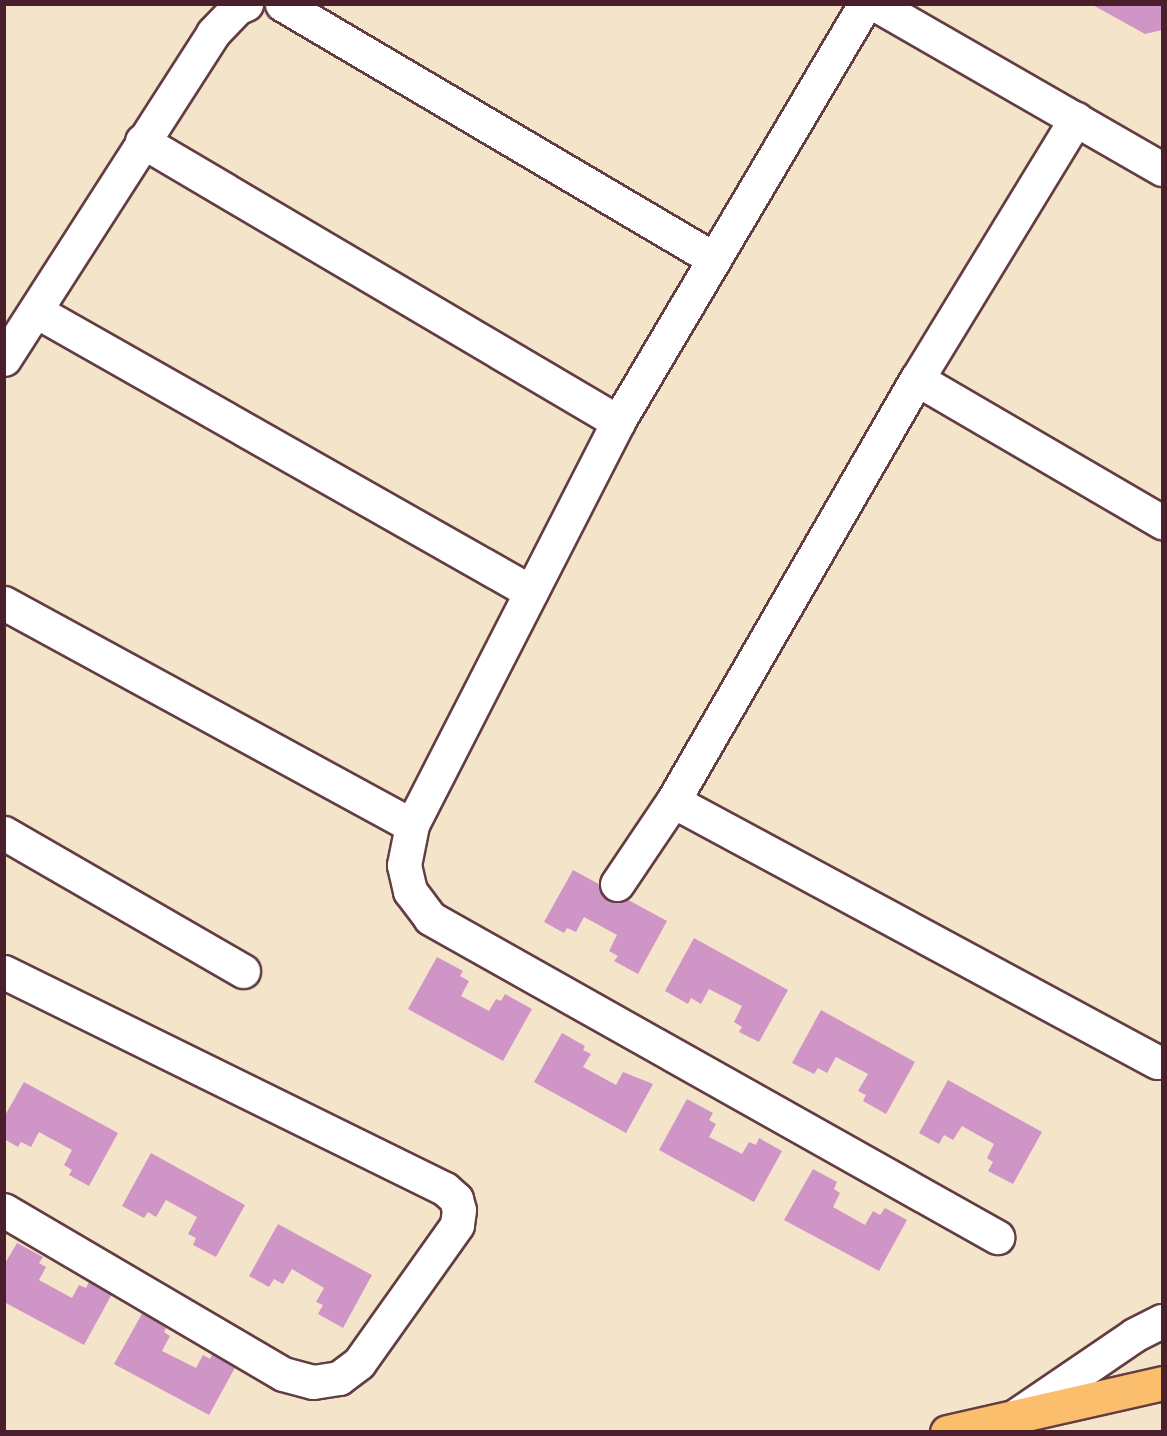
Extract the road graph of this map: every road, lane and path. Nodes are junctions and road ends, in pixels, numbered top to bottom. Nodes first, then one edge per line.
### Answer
1 (246, 4) edge
2 (282, 4) edge
3 (865, 4) edge
4 (875, 4) edge
5 (1076, 119) junction
6 (142, 141) junction
7 (1162, 169) edge
8 (714, 259) junction
9 (36, 310) junction
10 (4, 359) edge
11 (916, 379) junction
12 (618, 422) junction
13 (1162, 522) edge
14 (531, 592) junction
15 (4, 603) edge
16 (673, 801) junction
17 (412, 825) junction
18 (4, 833) edge
19 (617, 884) dead end
20 (243, 971) dead end
21 (4, 972) edge
22 (1157, 1062) dead end
23 (9, 1220) edge
24 (997, 1237) dead end
25 (1162, 1321) edge
26 (1162, 1383) edge
27 (1014, 1417) junction
28 (947, 1431) edge

1 - 6 street
2 - 8 street
3 - 8 street
4 - 5 street
5 - 7 street
5 - 11 street
6 - 9 street
6 - 12 street
8 - 12 street
9 - 10 street
9 - 14 street
11 - 13 street
11 - 16 street
12 - 14 street
14 - 17 street
15 - 17 street
16 - 19 street
16 - 22 street
17 - 24 street
18 - 20 street
21 - 23 street
25 - 27 street
26 - 27 main road
27 - 28 main road

